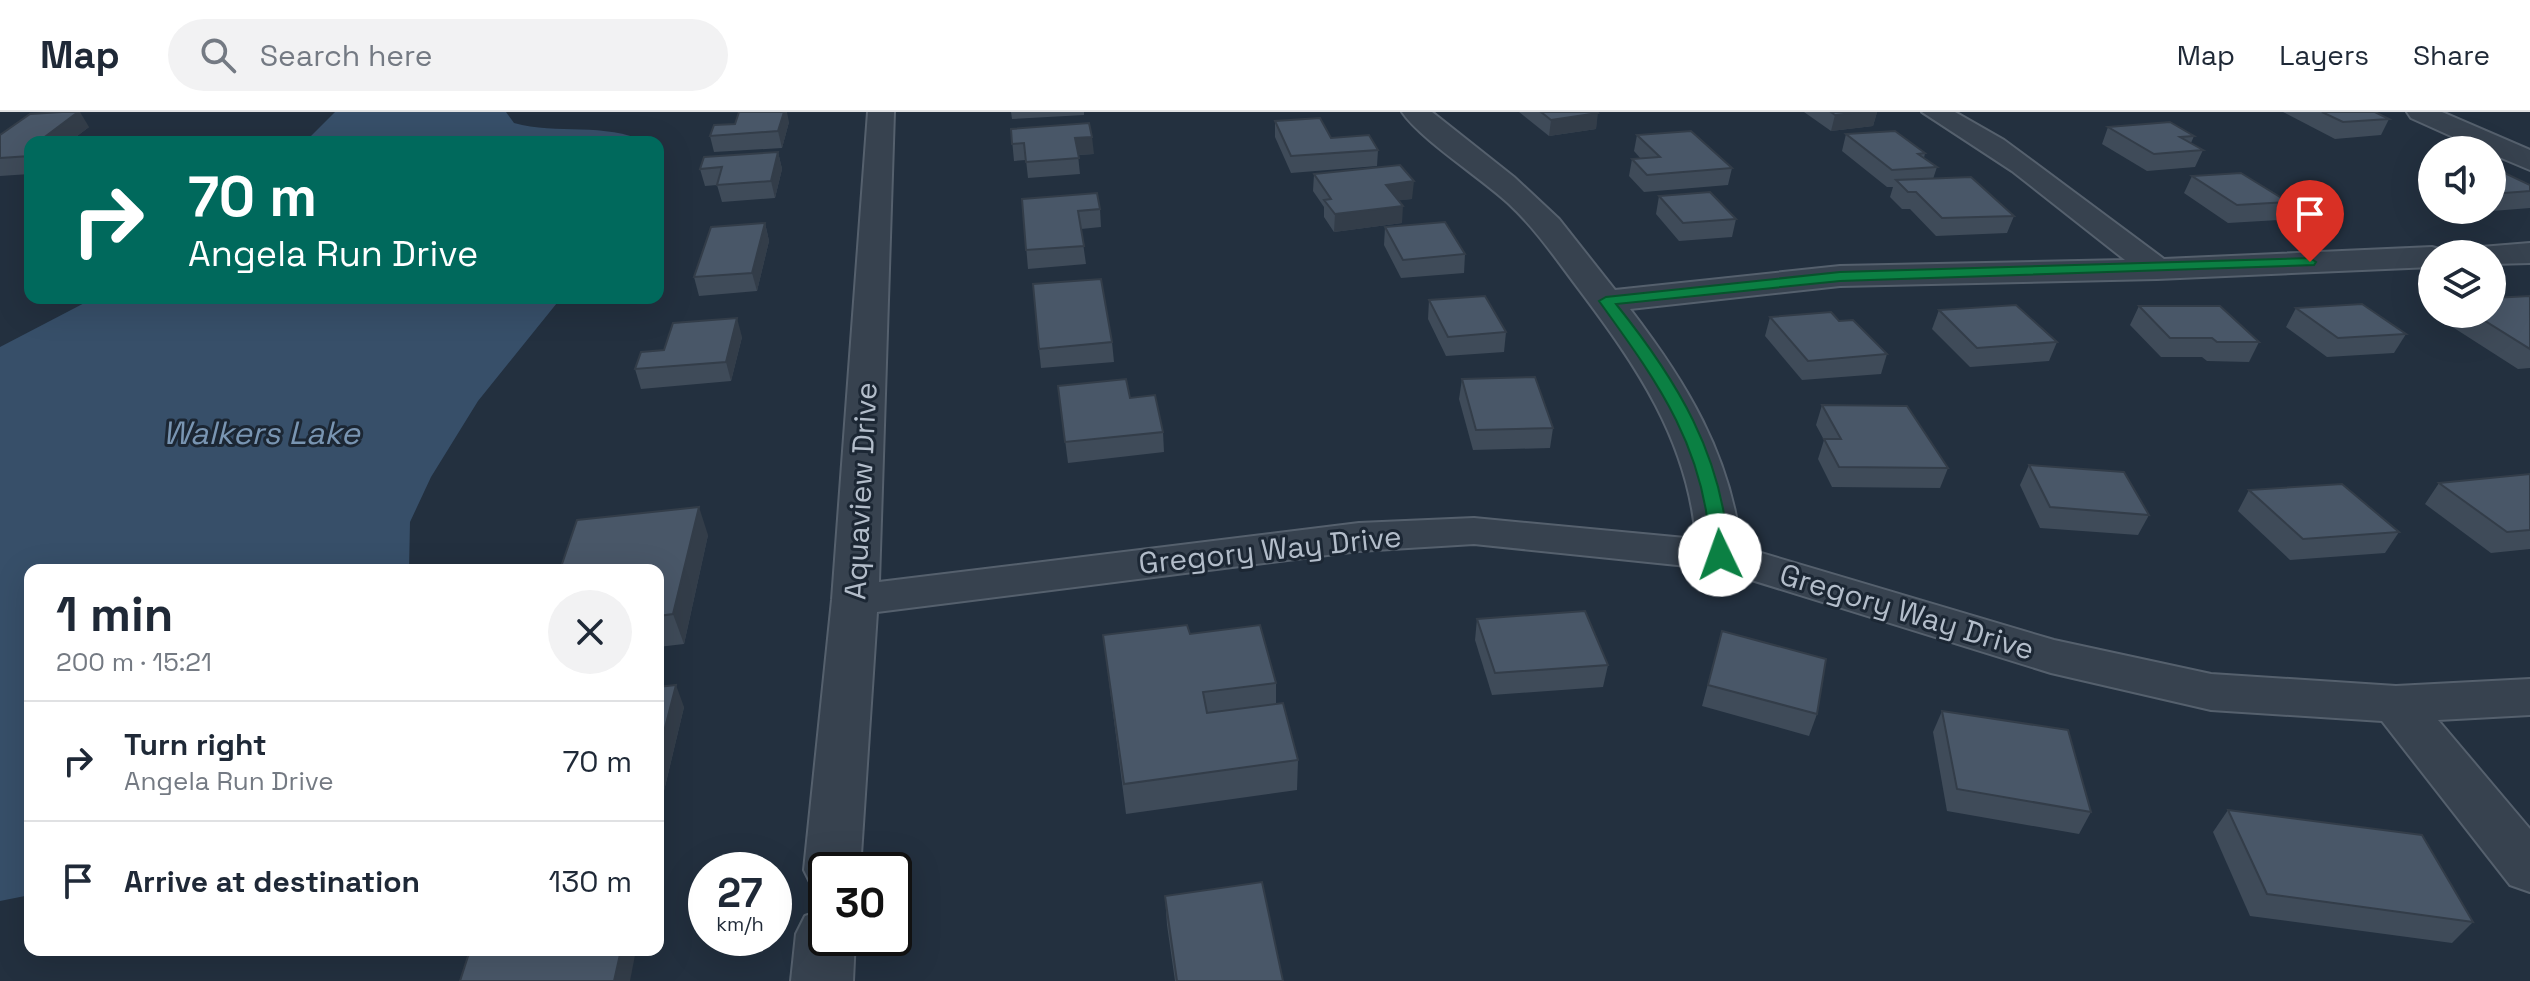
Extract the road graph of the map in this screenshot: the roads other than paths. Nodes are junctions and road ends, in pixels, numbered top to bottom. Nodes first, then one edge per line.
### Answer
1 (881, 112) edge
2 (1415, 112) edge
3 (1935, 112) edge
4 (2420, 112) edge
5 (2530, 161) edge
6 (2530, 253) edge
7 (2506, 254) edge
8 (2418, 258) edge
9 (2157, 269) junction
10 (1606, 301) junction
11 (1720, 555) junction
12 (855, 600) junction
13 (2530, 697) edge
14 (2396, 704) junction
15 (834, 852) edge
16 (2530, 869) edge
17 (824, 956) edge
18 (822, 981) edge

1 - 12 street, Aquaview Drive
2 - 10 street
3 - 9 street
4 - 5 street
6 - 7 street
8 - 9 street
9 - 10 street
10 - 11 street
11 - 12 street, Gregory Way Drive
11 - 14 street, Gregory Way Drive
12 - 15 street, Aquaview Drive
13 - 14 street, Gregory Way Drive
14 - 16 street
17 - 18 street

